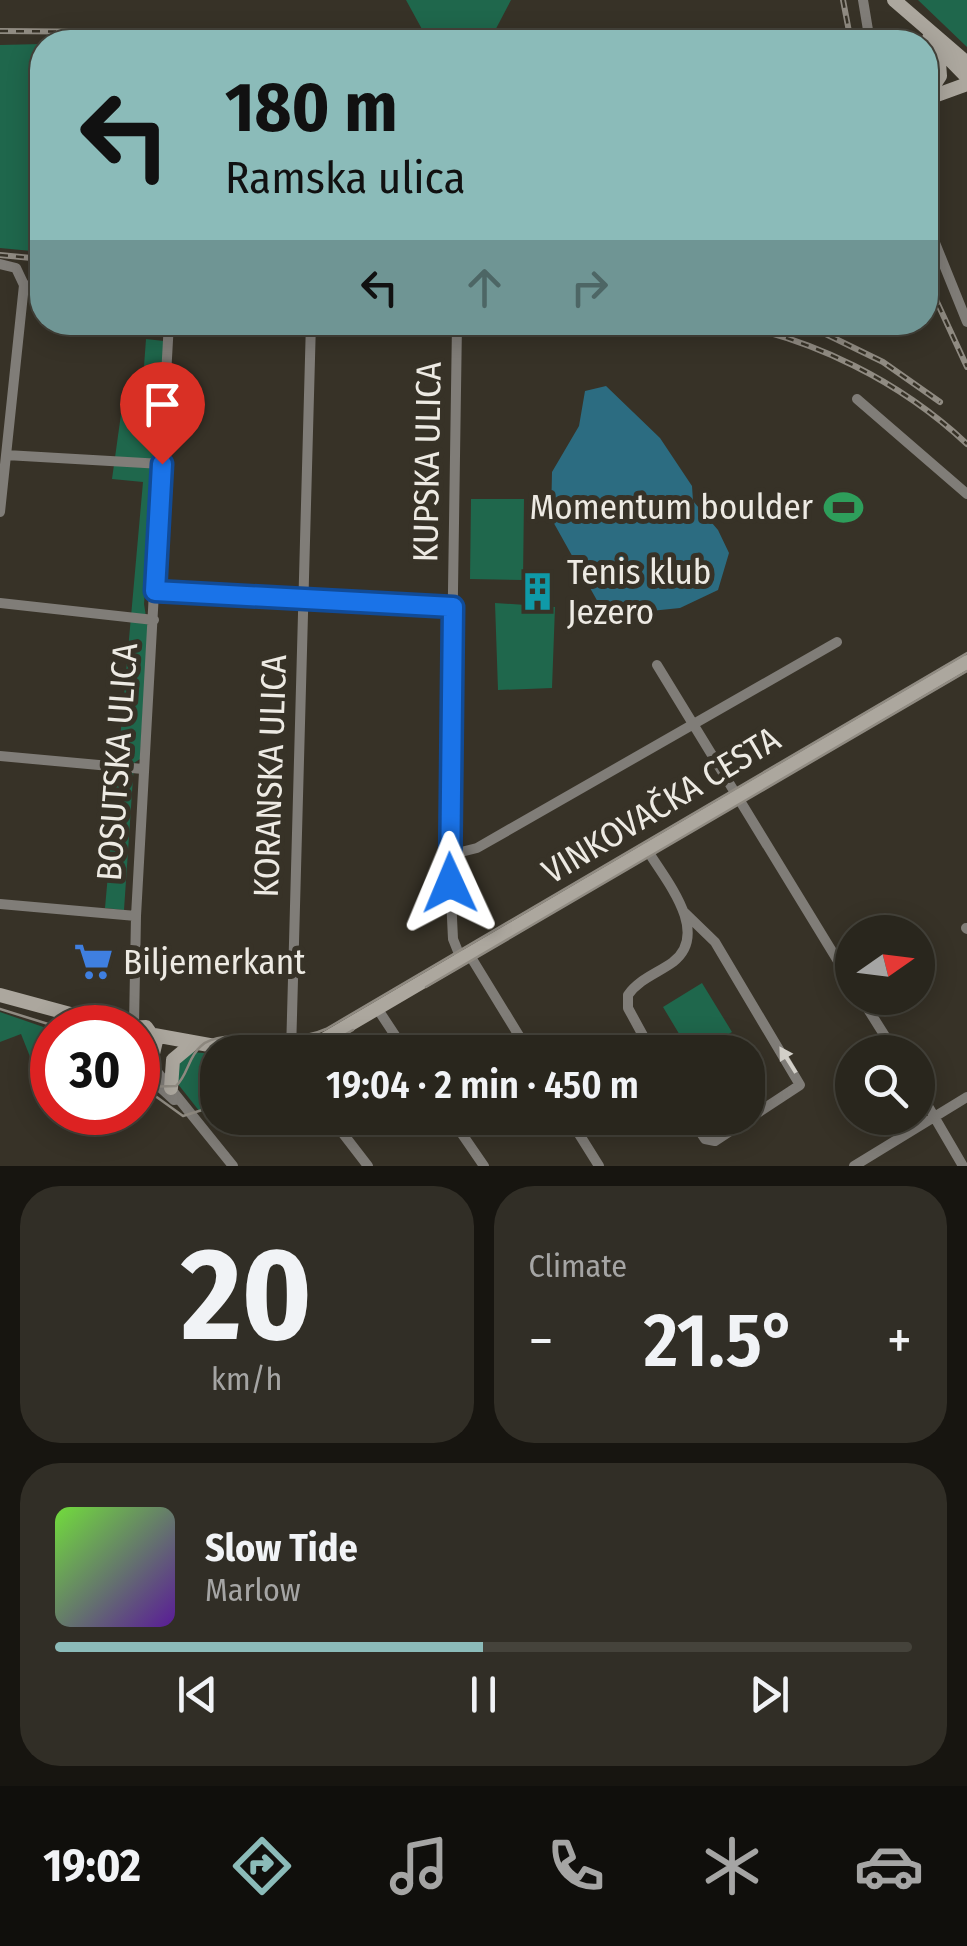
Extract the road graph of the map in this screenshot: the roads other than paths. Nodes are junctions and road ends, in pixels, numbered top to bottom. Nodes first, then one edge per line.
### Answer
1 (863, 0) edge
2 (894, 0) edge
3 (924, 28) joint
4 (868, 30) edge
5 (927, 30) edge
6 (938, 39) edge
7 (938, 50) joint
8 (967, 62) edge
9 (938, 79) edge
10 (967, 80) edge
11 (938, 93) edge
12 (938, 251) edge
13 (0, 264) edge
14 (24, 286) junction
15 (30, 286) edge
16 (967, 322) edge
17 (168, 335) edge
18 (311, 335) edge
19 (457, 335) edge
20 (857, 399) dead end
21 (6, 455) junction
22 (162, 464) junction
23 (967, 494) edge
24 (0, 512) edge
25 (155, 591) junction
26 (304, 599) junction
27 (0, 603) edge
28 (453, 607) junction
29 (154, 620) junction
30 (837, 642) dead end
31 (964, 664) edge
32 (657, 665) dead end
33 (692, 726) junction
34 (0, 756) edge
35 (144, 769) junction
36 (736, 795) junction
37 (646, 848) junction
38 (448, 855) junction
39 (0, 904) edge
40 (684, 912) junction
41 (136, 916) junction
42 (706, 933) junction
43 (686, 941) junction
44 (835, 956) edge
45 (466, 957) junction
46 (0, 995) edge
47 (32, 1005) edge
48 (130, 1005) edge
49 (377, 1008) junction
50 (291, 1035) edge
51 (331, 1035) edge
52 (395, 1035) edge
53 (519, 1035) edge
54 (643, 1035) edge
55 (160, 1036) edge
56 (193, 1044) junction
57 (200, 1045) edge
58 (160, 1056) edge
59 (160, 1077) edge
60 (160, 1079) edge
61 (171, 1088) junction
62 (967, 1097) edge
63 (765, 1108) edge
64 (187, 1112) junction
65 (935, 1117) joint
66 (344, 1135) edge
67 (463, 1135) edge
68 (580, 1135) edge
69 (702, 1135) edge
70 (725, 1135) edge
71 (905, 1135) edge
72 (233, 1166) edge
73 (368, 1166) edge
74 (484, 1166) edge
75 (599, 1166) edge
76 (854, 1166) edge
77 (964, 1166) edge

1 - 4 street
2 - 3 main road
3 - 5 main road
6 - 8 main road
7 - 9 main road
7 - 10 main road
10 - 11 main road
12 - 16 street
13 - 14 street
14 - 15 street
14 - 21 street
17 - 22 street, BOSUTSKA ULICA
18 - 26 street, KORANSKA ULICA
19 - 28 street, KUPSKA ULICA
20 - 23 street
21 - 22 street
21 - 24 street
22 - 25 street, BOSUTSKA ULICA
25 - 26 street
25 - 29 street, BOSUTSKA ULICA
26 - 28 street
26 - 50 street, KORANSKA ULICA
27 - 29 street
28 - 38 street, KUPSKA ULICA
29 - 35 street, BOSUTSKA ULICA
30 - 33 street
31 - 36 main road, VINKOVAČKA CESTA
32 - 33 street
33 - 36 street
33 - 38 street
34 - 35 street
35 - 41 street, BOSUTSKA ULICA
36 - 37 main road, VINKOVAČKA CESTA
36 - 44 street
37 - 40 street
37 - 45 main road, VINKOVAČKA CESTA
38 - 45 street, KUPSKA ULICA
39 - 41 street
40 - 42 street
40 - 43 street
41 - 48 street, BOSUTSKA ULICA
42 - 43 street
63 -> 42 street
43 - 54 street
45 - 49 main road, VINKOVAČKA CESTA
45 - 53 street, KUPSKA ULICA
46 - 47 main road
49 - 51 main road, VINKOVAČKA CESTA
49 - 52 street
55 - 56 main road
56 - 57 main road
56 - 58 main road
56 - 61 main road
59 - 61 street
60 - 64 street
61 - 64 street
62 - 65 street
64 - 72 street
65 - 77 street
66 - 73 street
67 - 74 street
68 - 75 street
69 -> 70 street
71 - 76 street

